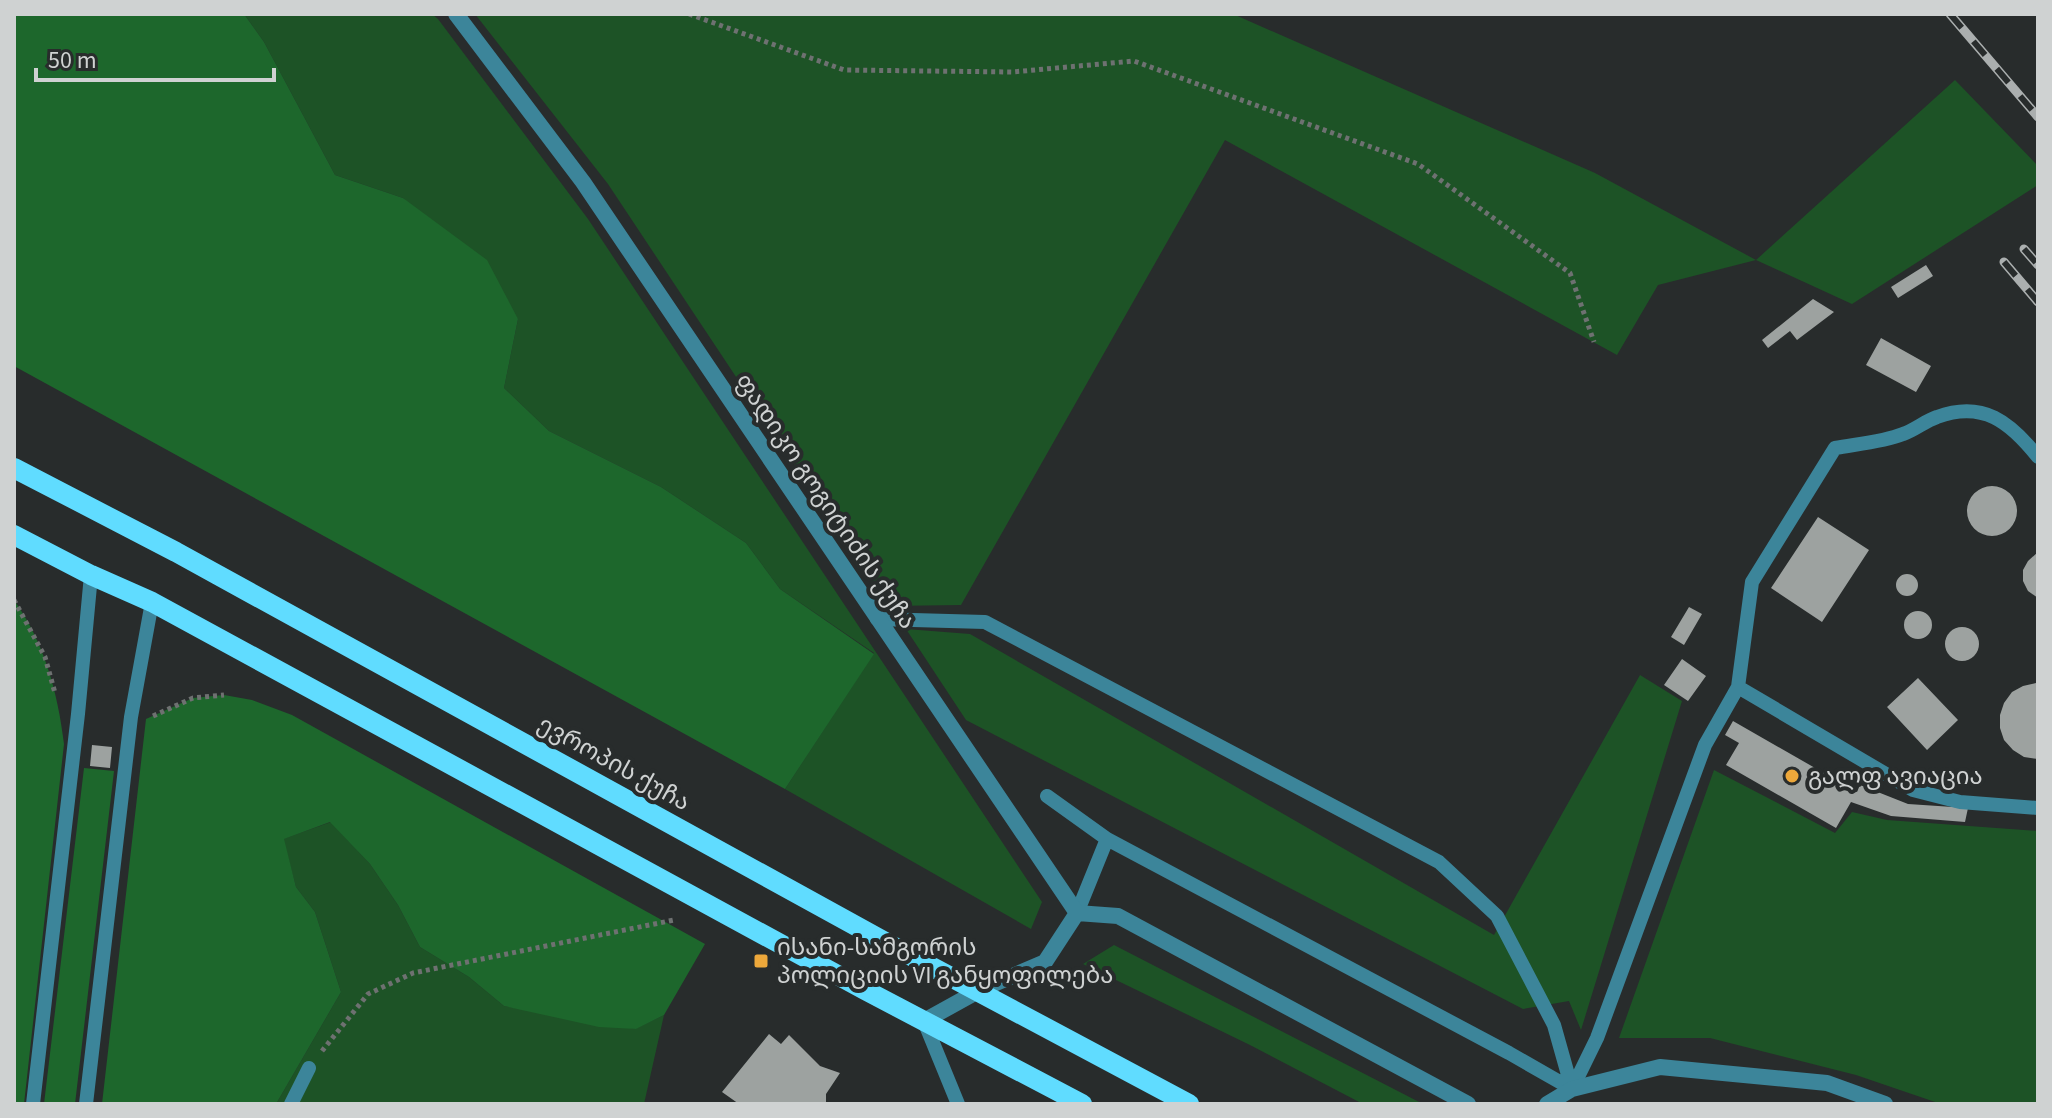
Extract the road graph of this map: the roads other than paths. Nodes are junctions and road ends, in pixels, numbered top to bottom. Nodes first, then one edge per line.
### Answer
1 (456, 14) edge
2 (2038, 457) edge
3 (14, 468) edge
4 (14, 535) edge
5 (91, 575) junction
6 (152, 602) junction
7 (877, 619) junction
8 (1738, 687) junction
9 (1047, 796) dead end
10 (2038, 808) edge
11 (1107, 839) junction
12 (1077, 913) junction
13 (980, 990) junction
14 (924, 1021) junction
15 (309, 1068) road end
16 (1572, 1089) junction
17 (33, 1104) edge
18 (86, 1104) edge
19 (291, 1104) edge
20 (958, 1104) edge
21 (1082, 1104) edge
22 (1189, 1104) edge
23 (1468, 1104) edge
24 (1547, 1104) edge
25 (1885, 1104) edge

1 - 7 street, ფადიკო გოგიტიძის ქუჩა
2 - 8 lane
3 - 13 main road, ევროპის ქუჩა
4 - 5 main road
5 - 6 main road
5 - 17 lane
6 - 14 main road
6 - 18 lane
7 - 12 street, ფადიკო გოგიტიძის ქუჩა
7 - 16 lane
8 - 10 lane
8 - 16 lane
9 - 11 lane
11 - 12 lane
11 - 16 lane
12 - 13 street
12 - 23 street
13 - 14 street
13 - 22 main road, ევროპის ქუჩა
14 - 20 lane
14 - 21 main road
15 - 19 lane
16 - 24 street
16 - 25 street

